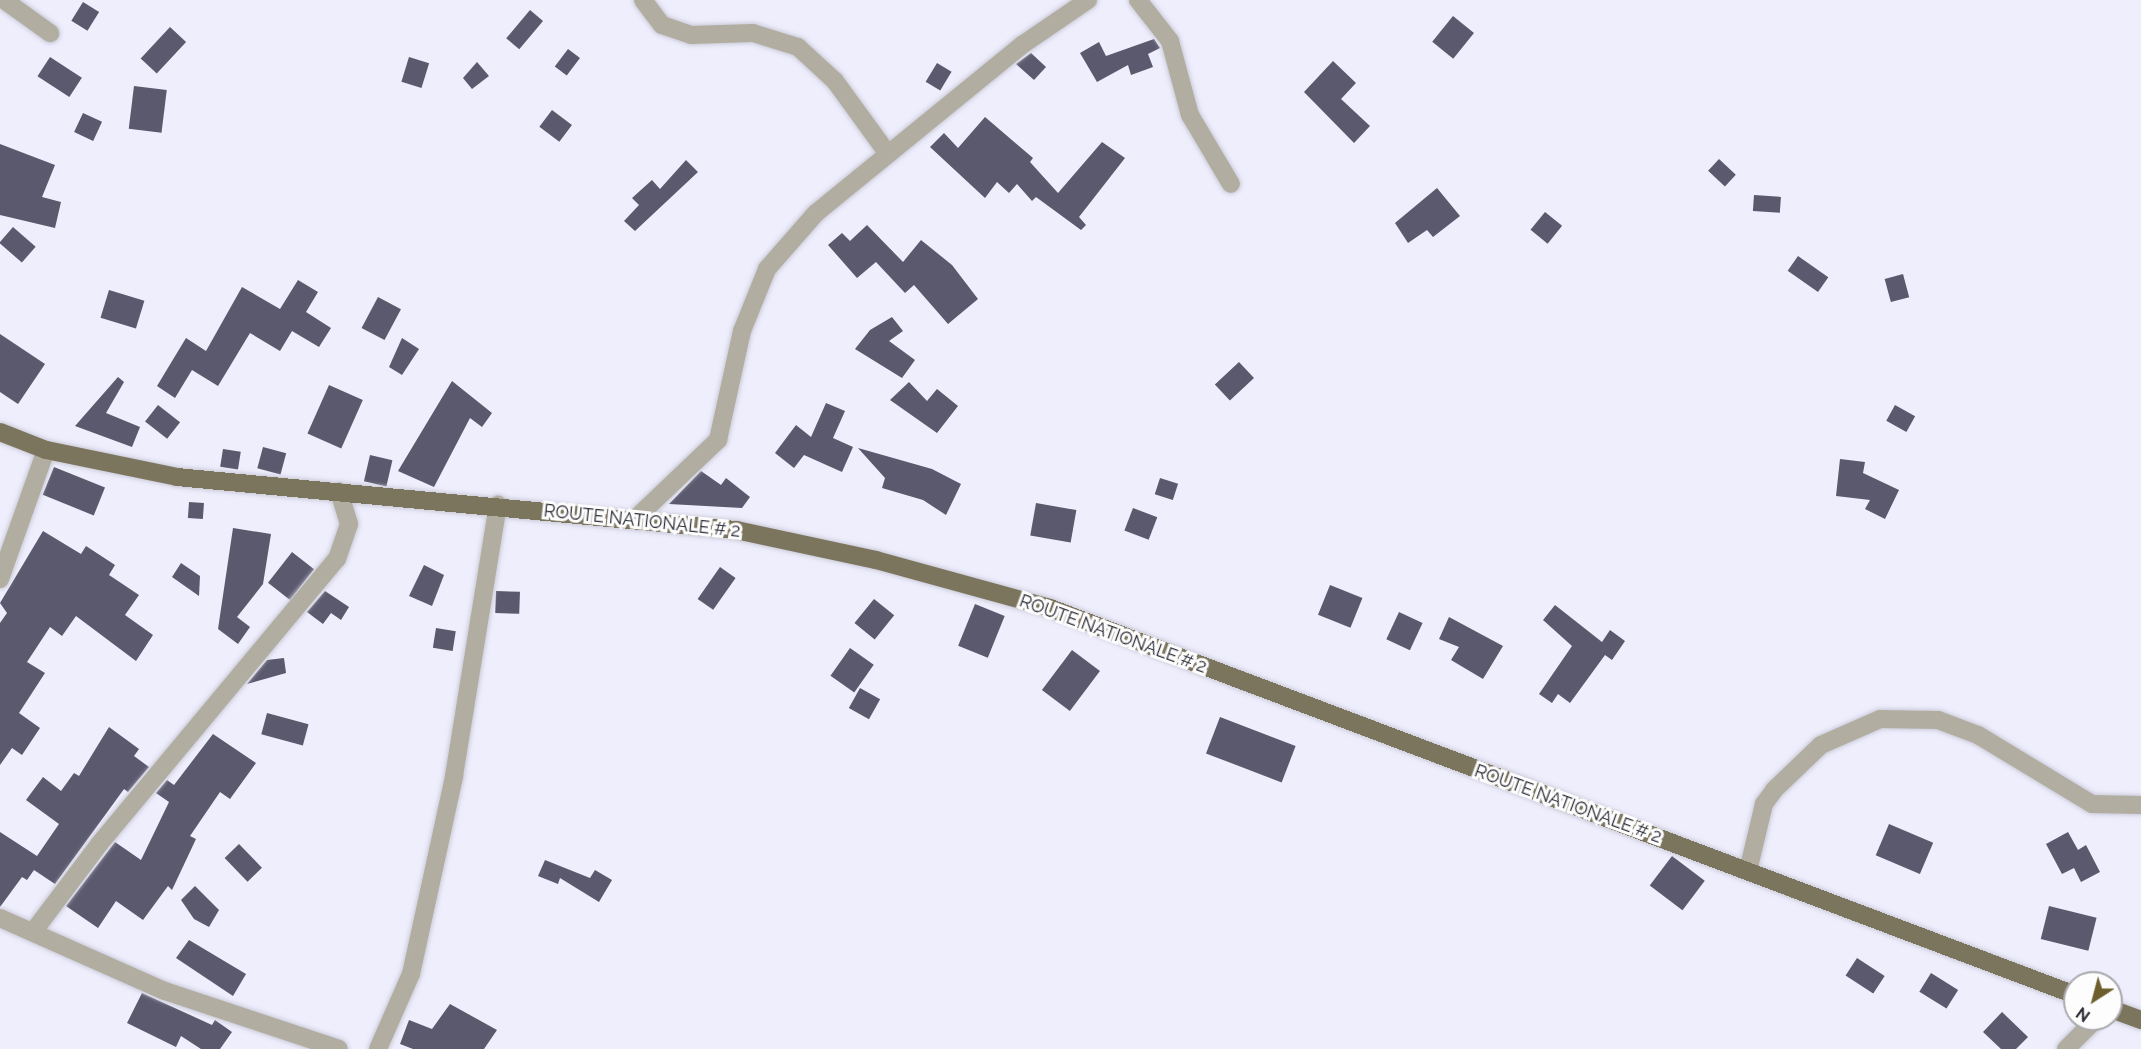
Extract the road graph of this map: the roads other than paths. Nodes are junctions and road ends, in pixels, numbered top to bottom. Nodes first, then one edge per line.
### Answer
1 (4, 0) edge
2 (644, 0) edge
3 (1088, 0) edge
4 (1138, 0) edge
5 (50, 33) dead end
6 (888, 154) junction
7 (1231, 184) dead end
8 (0, 432) edge
9 (46, 450) junction
10 (339, 491) junction
11 (498, 505) junction
12 (635, 519) junction
13 (0, 579) edge
14 (2141, 805) edge
15 (1748, 871) junction
16 (0, 918) edge
17 (33, 932) junction
18 (2063, 990) edge
19 (2123, 1013) edge
20 (2141, 1020) edge
21 (2084, 1031) edge
22 (339, 1049) edge
23 (378, 1049) edge
24 (2066, 1049) edge

1 - 5 street
2 - 6 street
3 - 6 street
4 - 7 street
6 - 12 street
8 - 9 main road, ROUTE NATIONALE # 2
9 - 10 main road, ROUTE NATIONALE # 2
9 - 13 street
10 - 11 main road, ROUTE NATIONALE # 2
10 - 17 street
11 - 12 main road, ROUTE NATIONALE # 2
11 - 23 street
12 - 15 main road, ROUTE NATIONALE # 2
14 - 15 street
15 - 18 main road, ROUTE NATIONALE # 2
16 - 17 street
17 - 22 street
19 - 20 main road
21 - 24 street

